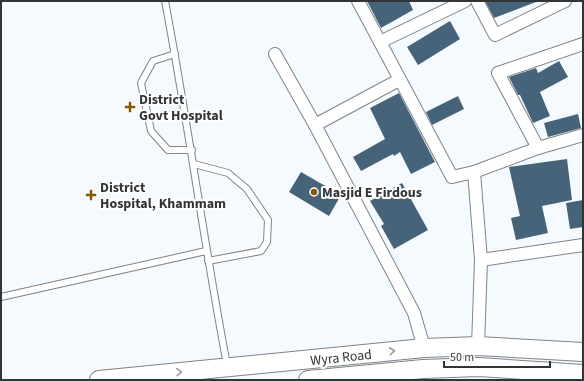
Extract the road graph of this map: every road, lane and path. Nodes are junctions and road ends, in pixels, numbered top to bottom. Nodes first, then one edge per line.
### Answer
1 (165, 1) edge
2 (358, 1) edge
3 (465, 1) edge
4 (477, 1) edge
5 (566, 1) edge
6 (380, 42) junction
7 (583, 44) edge
8 (175, 54) junction
9 (275, 54) dead end
10 (399, 80) junction
11 (315, 125) junction
12 (583, 135) edge
13 (538, 148) junction
14 (192, 150) junction
15 (194, 164) junction
16 (474, 172) junction
17 (583, 245) edge
18 (206, 251) junction
19 (481, 260) junction
20 (208, 261) junction
21 (1, 297) edge
22 (478, 346) junction
23 (424, 348) junction
24 (583, 352) edge
25 (228, 368) junction
26 (583, 374) edge
27 (425, 375) edge
28 (140, 378) edge
29 (99, 380) edge
30 (308, 380) edge

1 - 8 lane
2 - 6 street
3 - 6 street
4 - 5 street
6 - 10 street
7 - 13 street
8 - 14 lane
8 - 14 lane
9 - 11 street
10 - 11 street
10 - 16 street
11 - 23 street
12 - 13 street
13 - 16 street
14 - 15 lane
15 - 18 lane
15 - 20 lane
16 - 19 street
17 - 19 street
18 - 20 lane
18 - 21 lane
19 - 22 street
20 - 25 lane
22 - 23 main road, Wyra Road
22 - 24 main road, Wyra Road
25 -> 23 main road, Wyra Road
28 -> 25 main road, Wyra Road
26 - 27 main road, Wyra Road
27 - 30 main road, Wyra Road
28 - 29 main road, Wyra Road

